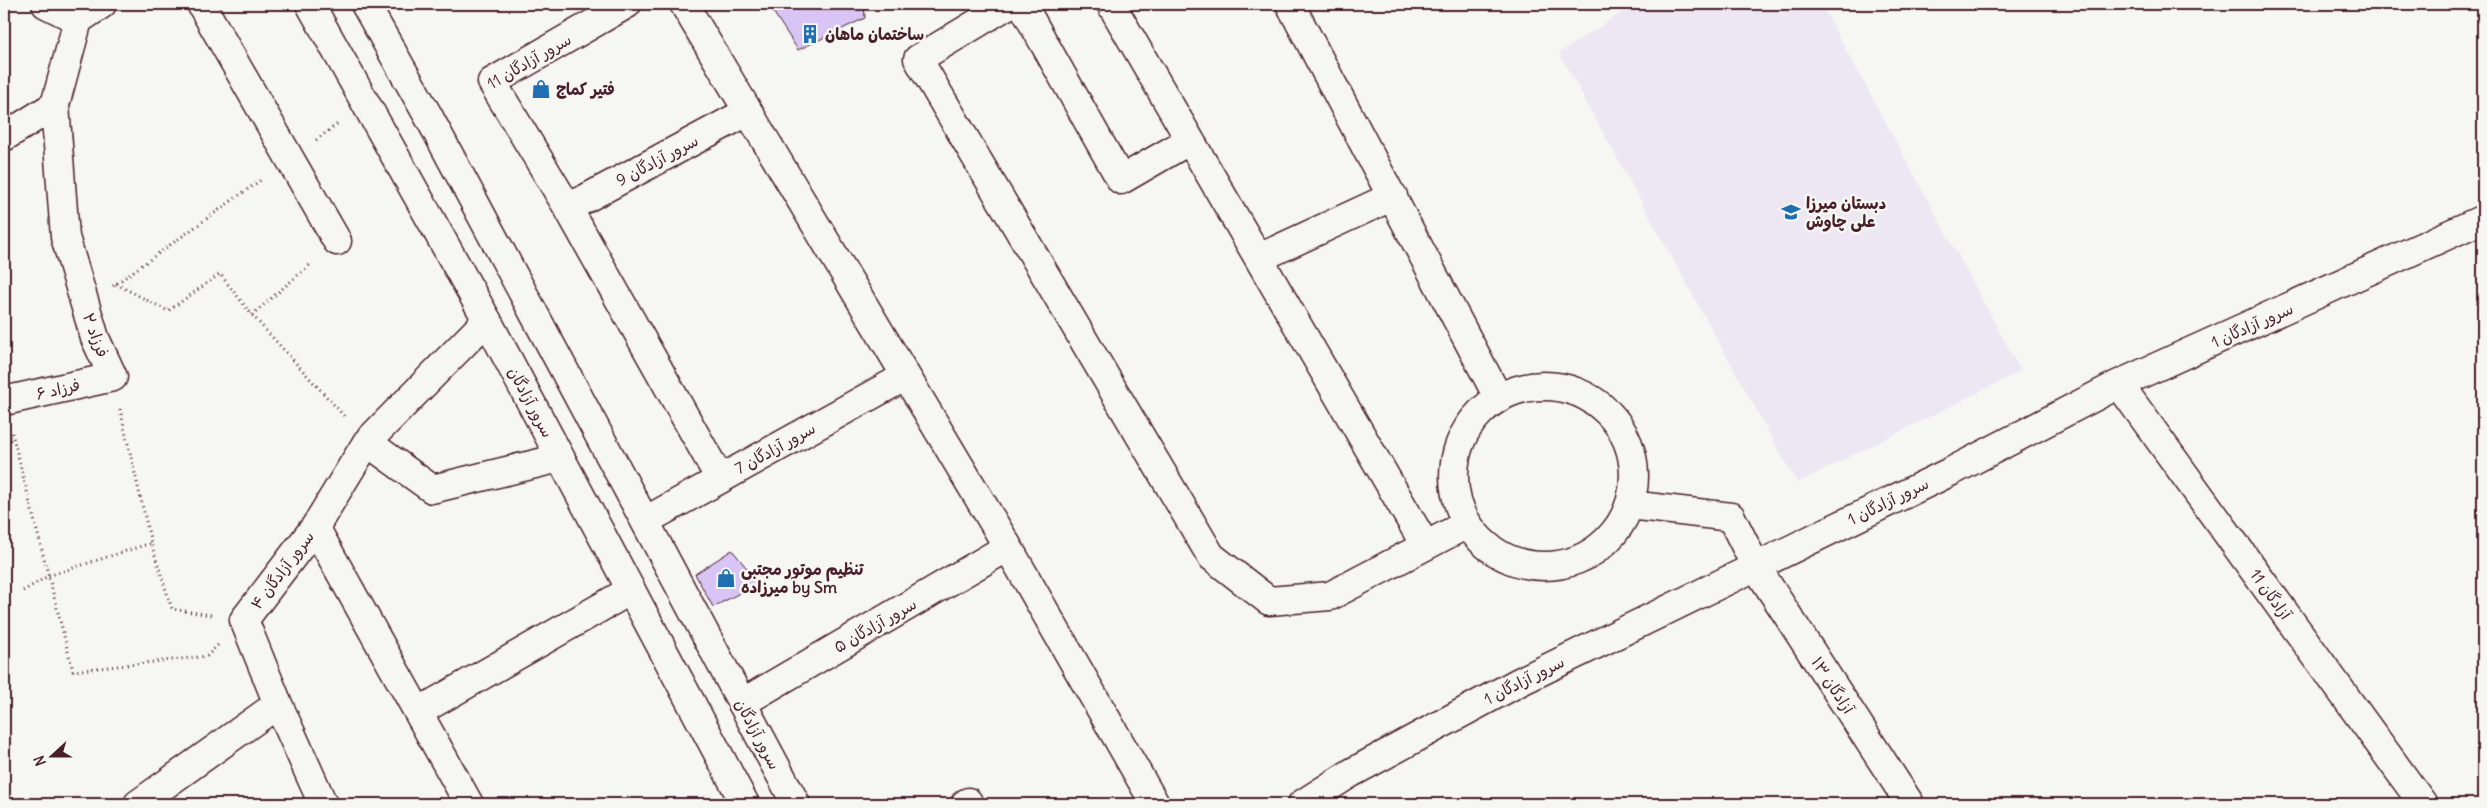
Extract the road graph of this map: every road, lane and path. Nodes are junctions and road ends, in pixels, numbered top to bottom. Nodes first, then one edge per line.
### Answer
1 (46, 4) edge
2 (102, 4) edge
3 (201, 4) edge
4 (310, 4) edge
5 (365, 4) edge
6 (627, 4) edge
7 (684, 4) edge
8 (1009, 4) edge
9 (1022, 4) edge
10 (1111, 4) edge
11 (1290, 4) edge
12 (78, 20) junction
13 (366, 104) junction
14 (55, 106) junction
15 (747, 112) junction
16 (4, 137) edge
17 (1190, 140) junction
18 (291, 158) junction
19 (1393, 196) junction
20 (568, 208) junction
21 (2483, 219) edge
22 (337, 241) joint
23 (1259, 258) junction
24 (116, 284) junction
25 (525, 296) junction
26 (85, 307) junction
27 (252, 315) junction
28 (487, 320) junction
29 (906, 376) junction
30 (113, 377) junction
31 (2119, 384) junction
32 (1498, 397) junction
33 (4, 401) edge
34 (367, 442) junction
35 (560, 458) junction
36 (720, 479) junction
37 (1630, 505) junction
38 (645, 521) junction
39 (1467, 524) junction
40 (315, 527) junction
41 (151, 543) junction
42 (1425, 545) junction
43 (1008, 547) junction
44 (1755, 565) junction
45 (48, 576) junction
46 (631, 590) junction
47 (23, 591) dead end
48 (244, 620) junction
49 (742, 703) junction
50 (278, 704) junction
51 (418, 712) junction
52 (1316, 801) edge
53 (138, 804) edge
54 (323, 804) edge
55 (469, 804) edge
56 (745, 804) edge
57 (796, 804) edge
58 (965, 804) edge
59 (969, 804) edge
60 (1155, 804) edge
61 (1910, 804) edge
62 (2423, 804) edge

1 - 12 street
2 - 12 street
3 - 18 street
4 - 13 street, سرور آزادگان
5 - 25 street, سرور آزادگان
6 - 20 street, سرور آزادگان 11
7 - 15 street
8 - 42 street
9 - 17 street
10 - 17 street
11 - 19 street
12 - 14 street, فرزاد ۲
13 - 18 path
13 - 28 street, سرور آزادگان
14 - 16 street
14 - 26 street, فرزاد ۲
15 - 20 street, سرور آزادگان 9
15 - 29 street
17 - 23 street
18 - 22 street
18 - 24 path
19 - 23 street
19 - 32 street
20 - 36 street
21 - 31 street, سرور آزادگان 1
22 - 27 path
23 - 42 street
24 - 26 path
24 - 27 path
25 - 28 street, سرور آزادگان ۴
25 - 38 street, سرور آزادگان
26 - 30 street, فرزاد ۲
27 - 34 path
28 - 34 street, سرور آزادگان ۴
28 - 35 street, سرور آزادگان
29 - 36 street, سرور آزادگان 7
29 - 43 street
30 - 33 street, فرزاد ۶
30 - 41 path, فرزاد ۲
31 - 44 street, سرور آزادگان 1
31 - 62 street, آزادگان 11
32 - 37 street
32 - 39 street
33 - 45 path
34 - 35 street
34 - 40 street, سرور آزادگان ۴
35 - 46 street, سرور آزادگان
36 - 38 street, سرور آزادگان 7
37 - 39 street
37 - 44 street, آزادگان ۱۳
38 - 49 street, سرور آزادگان
39 - 42 street
40 - 48 street, سرور آزادگان ۴
40 - 51 street
41 - 45 path
41 - 48 path, فرزاد ۲
43 - 49 street, سرور آزادگان ۵
43 - 60 street
44 - 52 street, سرور آزادگان 1
44 - 61 street, آزادگان ۱۳
45 - 47 path
45 - 48 path
46 - 51 street
46 - 56 street, سرور آزادگان
48 - 50 street, سرور آزادگان ۴
49 - 57 street, سرور آزادگان
50 - 53 street
50 - 54 street, سرور آزادگان ۴
51 - 55 street
58 - 59 street

